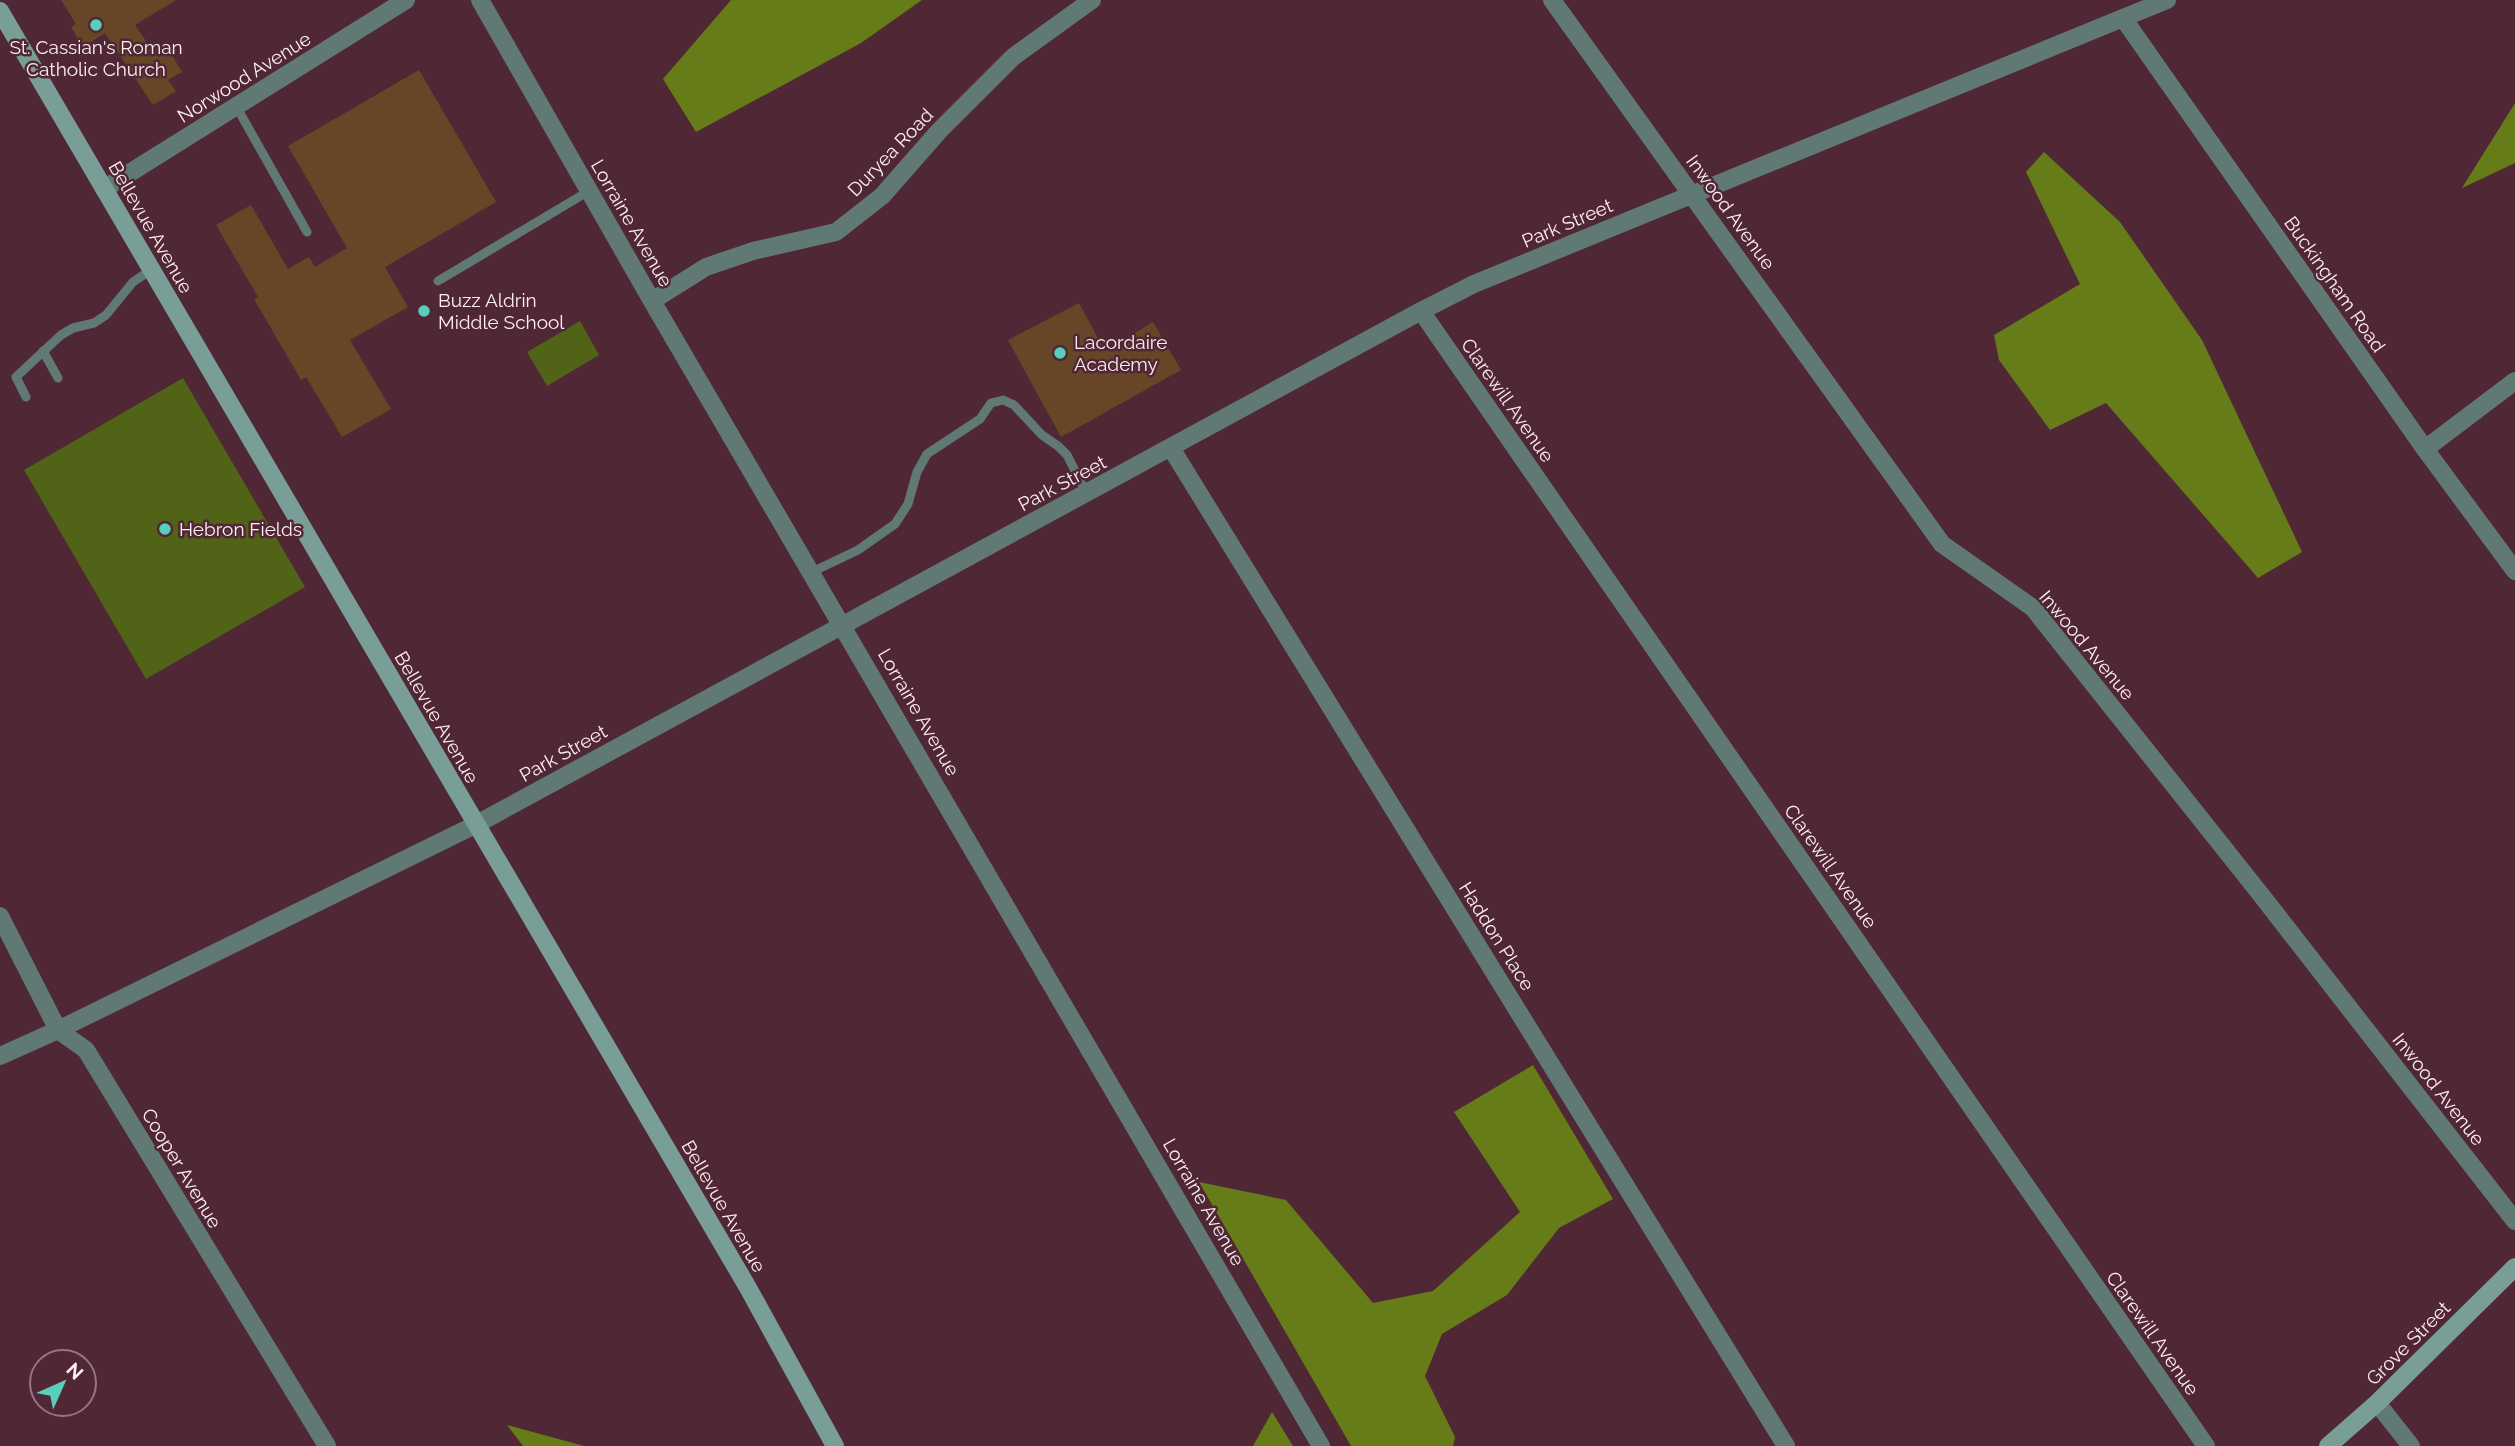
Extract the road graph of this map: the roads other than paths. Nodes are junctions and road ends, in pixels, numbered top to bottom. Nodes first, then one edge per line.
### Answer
1 (406, 0) edge
2 (480, 0) edge
3 (1092, 0) edge
4 (1552, 0) edge
5 (2167, 0) edge
6 (0, 11) edge
7 (2123, 18) junction
8 (236, 106) junction
9 (104, 189) junction
10 (589, 191) junction
11 (1692, 193) junction
12 (307, 232) dead end
13 (152, 270) junction
14 (438, 281) dead end
15 (652, 301) junction
16 (1421, 311) junction
17 (43, 351) junction
18 (58, 378) dead end
19 (2515, 381) edge
20 (26, 397) dead end
21 (1171, 448) junction
22 (2425, 449) junction
23 (1087, 494) junction
24 (2515, 571) edge
25 (812, 572) junction
26 (843, 625) junction
27 (475, 825) junction
28 (0, 916) edge
29 (58, 1030) junction
30 (0, 1056) edge
31 (2515, 1221) edge
32 (2515, 1267) edge
33 (2377, 1403) junction
34 (327, 1446) edge
35 (835, 1446) edge
36 (1321, 1446) edge
37 (1786, 1446) edge
38 (2206, 1446) edge
39 (2328, 1446) edge
40 (2411, 1446) edge

1 - 8 street, Norwood Avenue
2 - 10 street, Lorraine Avenue
3 - 15 street, Duryea Road
4 - 11 street, Inwood Avenue
5 - 7 street, Park Street
6 - 9 street, Bellevue Avenue
7 - 11 street, Park Street
7 - 22 street, Buckingham Road
8 - 9 street, Norwood Avenue
8 - 12 lane
9 - 13 street, Bellevue Avenue
10 - 14 lane
10 - 15 street, Lorraine Avenue
11 - 16 street, Park Street
11 - 31 street, Inwood Avenue
13 - 17 lane
13 - 27 street, Bellevue Avenue
15 - 25 street, Lorraine Avenue
16 - 21 street, Park Street
16 - 38 street, Clarewill Avenue
17 - 18 lane
17 - 20 lane
19 - 22 street
21 - 23 street, Park Street
21 - 37 street, Haddon Place
22 - 24 street, Buckingham Road
23 - 25 lane
23 - 26 street, Park Street
25 - 26 street, Lorraine Avenue
26 - 27 street, Park Street
26 - 36 street, Lorraine Avenue
27 - 29 street, Park Street
27 - 35 street, Bellevue Avenue
28 - 29 street, Cooper Avenue
29 - 30 street, Park Street
29 - 34 street, Cooper Avenue
32 - 33 street, Grove Street
33 - 39 street, Grove Street
33 - 40 street

